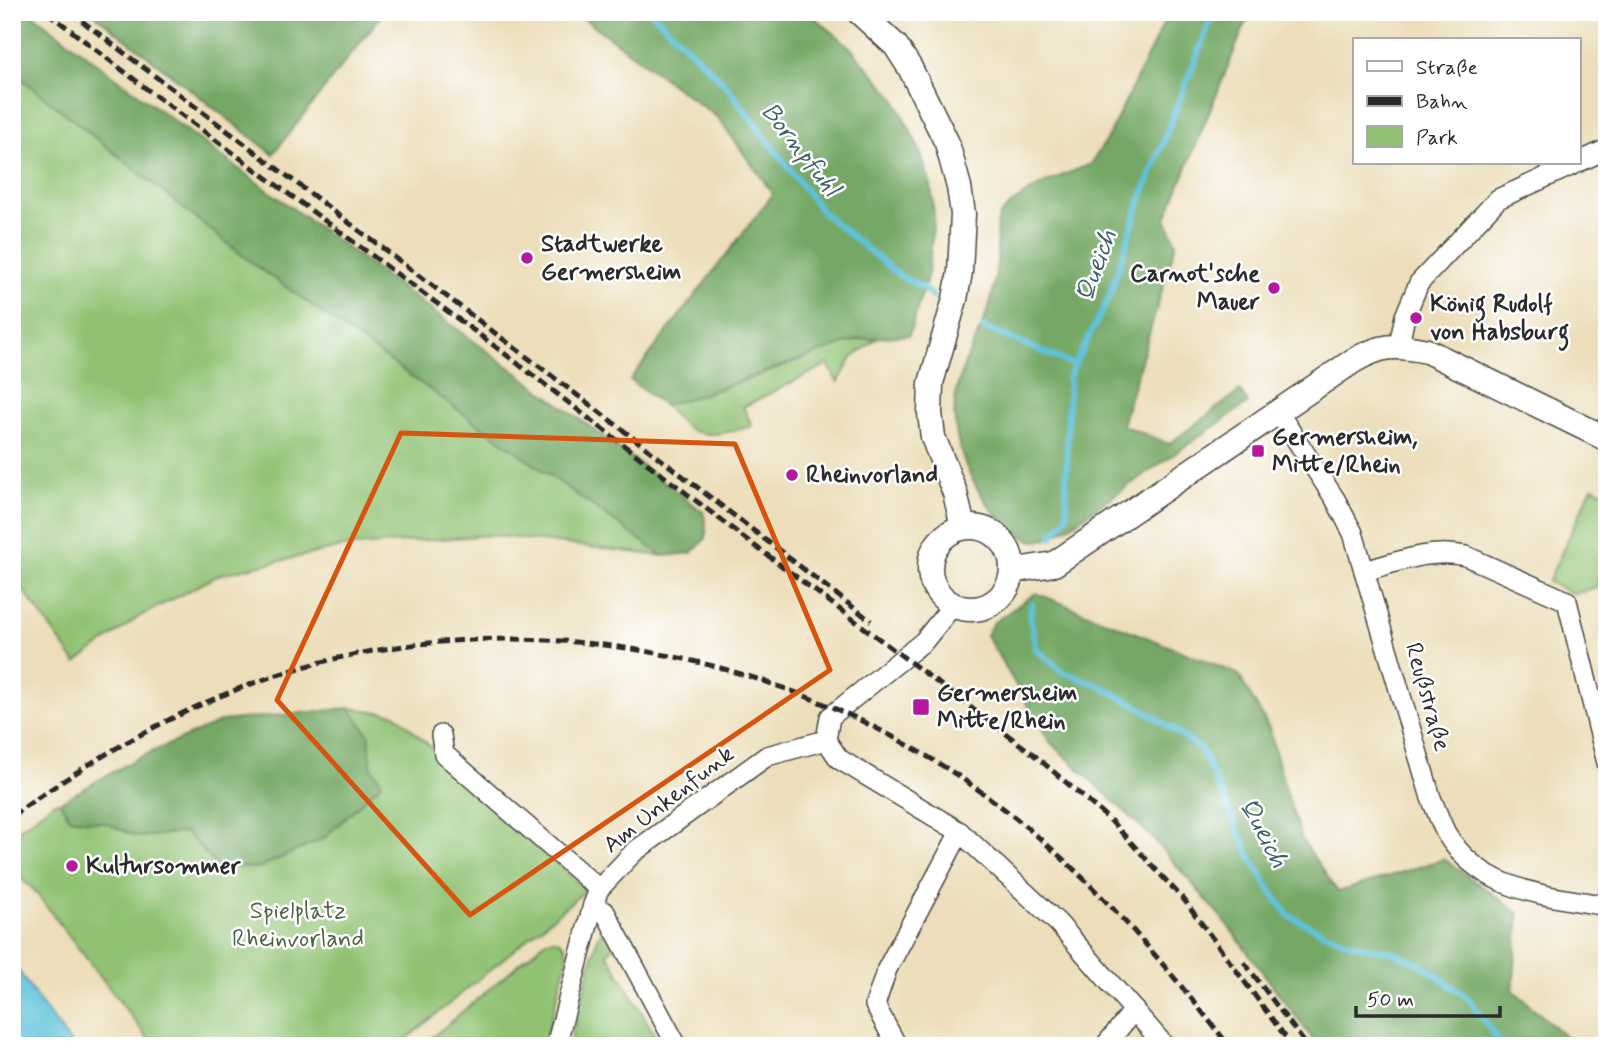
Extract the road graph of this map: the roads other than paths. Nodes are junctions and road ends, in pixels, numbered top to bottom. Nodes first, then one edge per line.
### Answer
1 (859, 12) edge
2 (1607, 149) edge
3 (1580, 161) edge
4 (1574, 164) edge
5 (1399, 345) junction
6 (1278, 412) junction
7 (1607, 439) edge
8 (963, 527) junction
9 (1024, 568) junction
10 (1364, 571) junction
11 (953, 605) junction
12 (441, 735) dead end
13 (826, 740) junction
14 (1607, 763) edge
15 (960, 832) junction
16 (596, 897) junction
17 (1607, 906) edge
18 (1134, 1010) junction
19 (556, 1046) edge
20 (677, 1046) edge
21 (897, 1046) edge
22 (1105, 1046) edge
23 (1165, 1046) edge

1 - 8 street
2 - 3 street
4 - 5 street
5 - 6 street
5 - 7 street
6 - 9 street
6 - 10 street, Reußstraße
8 - 9 street
8 - 11 street
9 - 11 street
10 - 14 street
10 - 17 street, Reußstraße
11 - 13 street
12 - 16 street
13 - 15 street
13 - 16 street, Am Unkenfunk
15 - 18 street
15 - 21 street
16 - 19 street
16 - 20 street
18 - 22 street
18 - 23 street

